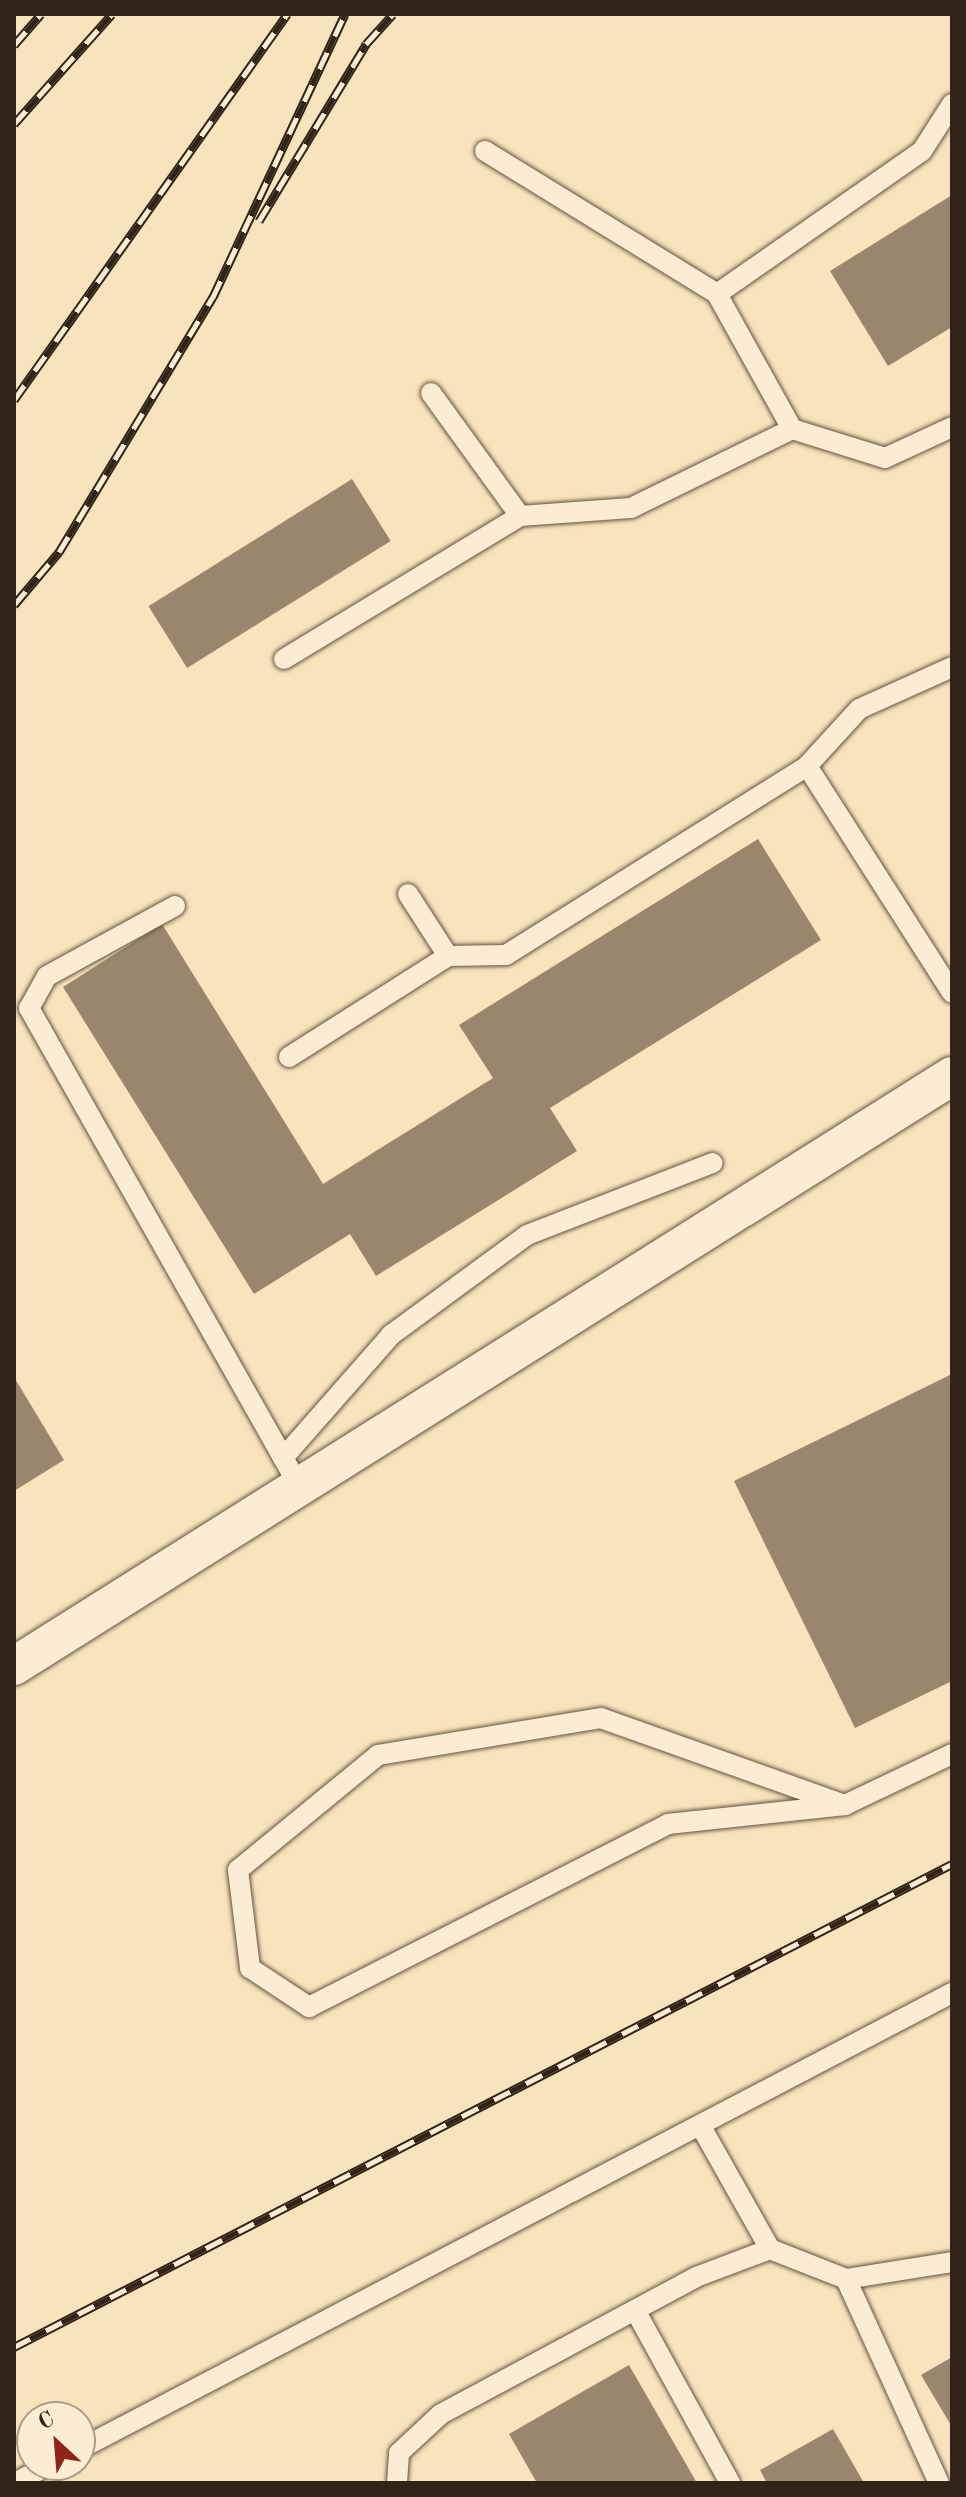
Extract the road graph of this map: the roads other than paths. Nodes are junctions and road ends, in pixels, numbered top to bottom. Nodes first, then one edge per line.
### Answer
1 (952, 104) edge
2 (485, 151) dead end
3 (717, 294) junction
4 (431, 393) dead end
5 (952, 427) edge
6 (792, 429) junction
7 (520, 516) junction
8 (284, 659) dead end
9 (952, 667) edge
10 (807, 766) junction
11 (408, 894) dead end
12 (175, 906) dead end
13 (448, 956) junction
14 (952, 993) edge
15 (289, 1057) dead end
16 (952, 1076) edge
17 (713, 1163) dead end
18 (291, 1472) junction
19 (14, 1666) edge
20 (952, 1754) edge
21 (845, 1805) junction
22 (952, 1993) edge
23 (700, 2125) junction
24 (770, 2249) junction
25 (952, 2262) edge
26 (846, 2279) junction
27 (635, 2310) junction
28 (96, 2441) edge
29 (933, 2480) edge
30 (397, 2483) edge
31 (730, 2483) edge

1 - 3 lane
2 - 3 lane
3 - 6 lane
4 - 7 lane
5 - 6 lane
6 - 7 lane
7 - 8 lane
9 - 10 lane
10 - 13 lane
10 - 14 lane
11 - 13 lane
12 - 18 lane
13 - 15 lane
16 - 18 street
17 - 18 lane
18 - 19 street
20 - 21 lane
21 - 21 lane
22 - 23 lane
23 - 24 lane
23 - 28 lane
24 - 26 lane
24 - 27 lane
25 - 26 lane
26 - 29 lane
27 - 30 lane
27 - 31 lane

